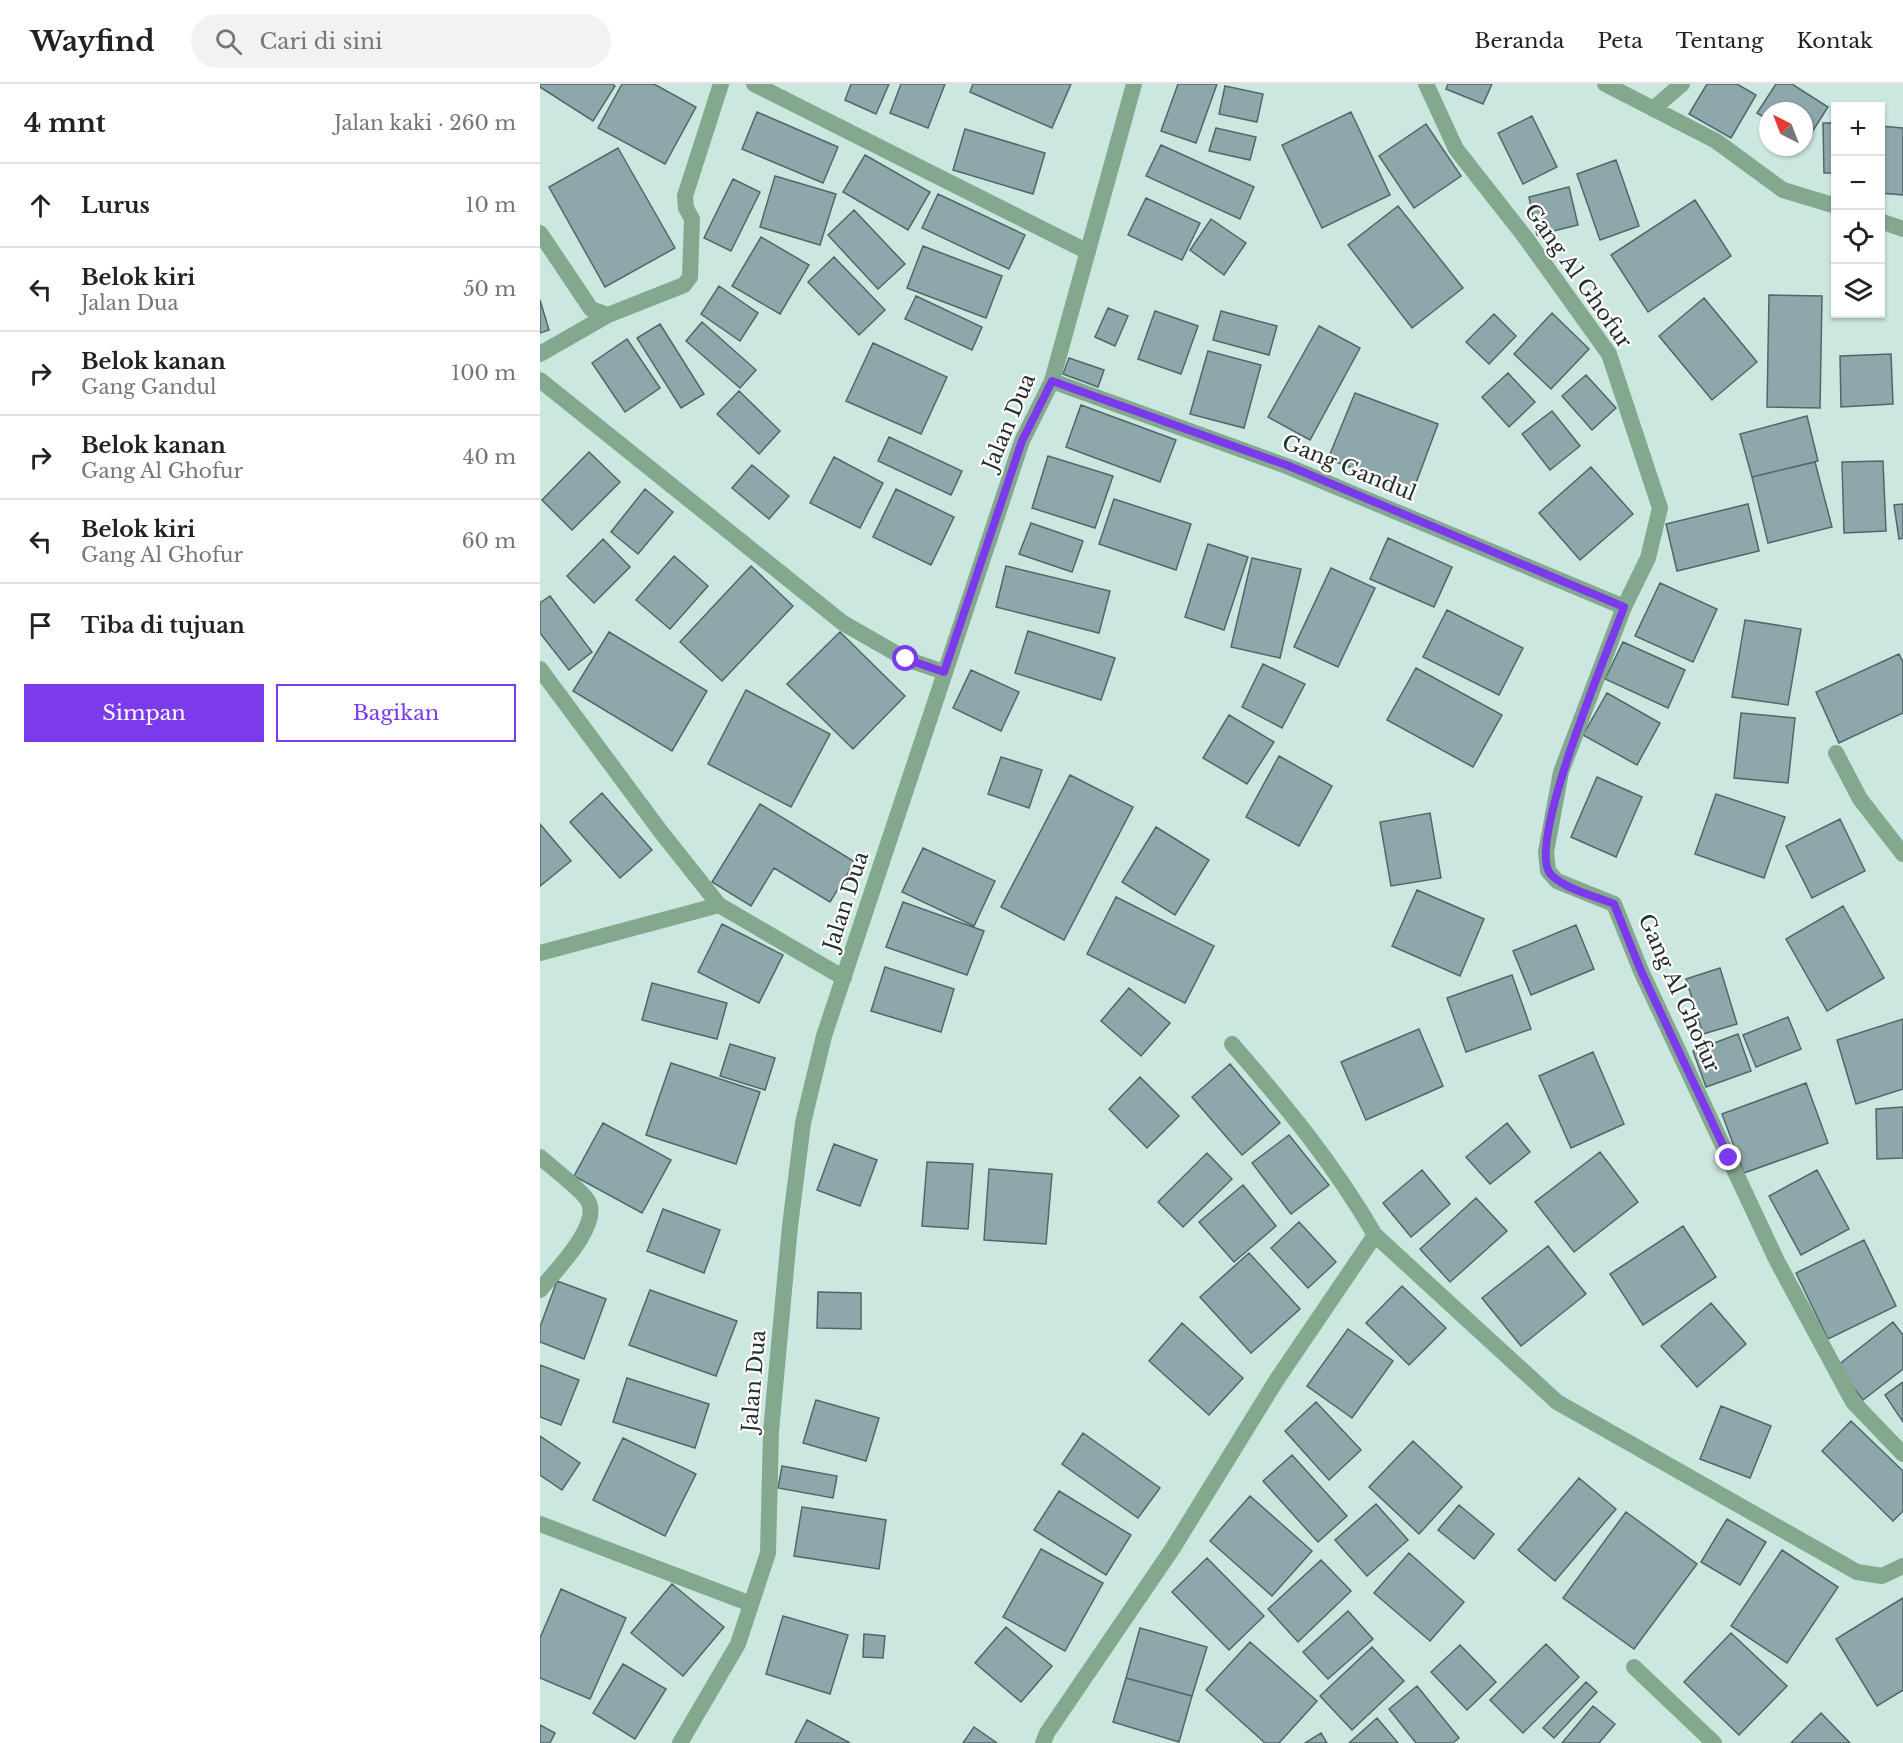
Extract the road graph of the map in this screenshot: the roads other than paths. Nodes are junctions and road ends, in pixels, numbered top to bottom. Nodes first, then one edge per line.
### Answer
1 (721, 84) edge
2 (754, 84) edge
3 (1134, 84) edge
4 (1426, 84) edge
5 (1605, 84) edge
6 (1682, 84) edge
7 (1653, 109) junction
8 (1831, 205) edge
9 (1885, 222) edge
10 (1903, 229) edge
11 (540, 233) edge
12 (1088, 252) junction
13 (608, 315) junction
14 (540, 354) edge
15 (540, 380) edge
16 (1052, 381) junction
17 (1624, 607) junction
18 (540, 669) edge
19 (944, 672) junction
20 (1836, 753) dead end
21 (1903, 854) edge
22 (719, 905) junction
23 (540, 953) edge
24 (844, 978) junction
25 (1232, 1044) dead end
26 (540, 1157) edge
27 (1375, 1235) junction
28 (540, 1290) edge
29 (1903, 1454) edge
30 (540, 1524) edge
31 (1903, 1566) edge
32 (752, 1604) junction
33 (1634, 1667) dead end
34 (680, 1743) edge
35 (1043, 1743) edge
36 (1714, 1743) edge

1 - 13 street
2 - 12 street
3 - 12 street, Jalan Dua
4 - 17 street, Gang Al Ghofur
5 - 7 street
6 - 7 street
7 - 8 street
9 - 10 street
11 - 13 street
12 - 16 street, Jalan Dua
13 - 14 street
15 - 19 street
16 - 17 street, Gang Gandul
16 - 19 street, Jalan Dua
17 - 29 street, Gang Al Ghofur
18 - 22 street
19 - 24 street, Jalan Dua
20 - 21 street
22 - 23 street
22 - 24 street
24 - 32 street, Jalan Dua
25 - 27 street
26 - 28 street
27 - 31 street
27 - 35 street
30 - 32 street
32 - 34 street, Jalan Dua
33 - 36 street

